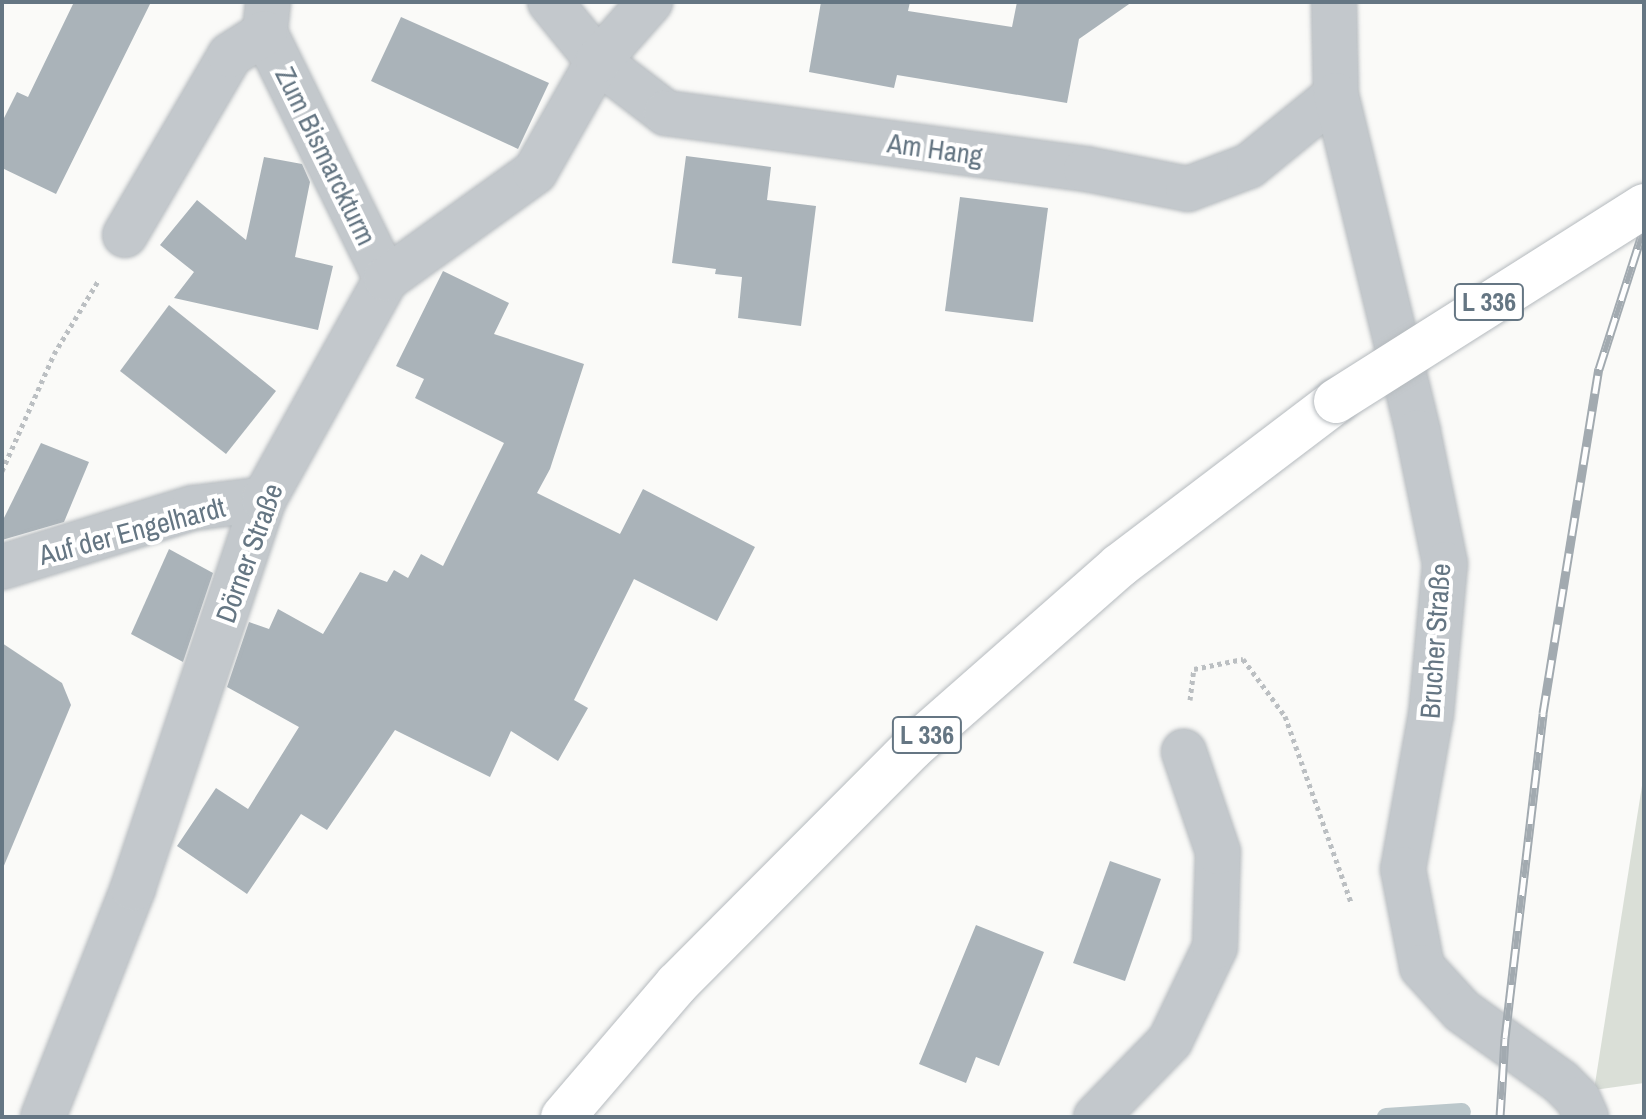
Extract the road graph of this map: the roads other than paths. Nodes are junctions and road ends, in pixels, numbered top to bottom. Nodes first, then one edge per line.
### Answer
1 (550, 2) edge
2 (650, 2) edge
3 (1334, 2) edge
4 (266, 18) edge
5 (598, 61) junction
6 (1336, 95) junction
7 (1644, 206) edge
8 (125, 235) road end
9 (386, 279) junction
10 (264, 499) junction
11 (2, 567) edge
12 (1184, 752) road end
13 (43, 1117) edge
14 (563, 1117) edge
15 (1096, 1117) edge
16 (1586, 1117) edge

1 - 5 street, Am Hang
2 - 5 street, Dörner Straße
3 - 6 street, Brucher Straße
4 - 8 street, Zum Bismarckturm
4 - 9 street, Zum Bismarckturm
5 - 6 street, Am Hang
5 - 9 street, Dörner Straße
6 - 16 street, Brucher Straße
7 - 14 main road, L 336, bridge
9 - 10 street, Dörner Straße
10 - 11 street, Auf der Engelhardt
10 - 13 street, Dörner Straße
12 - 15 street

